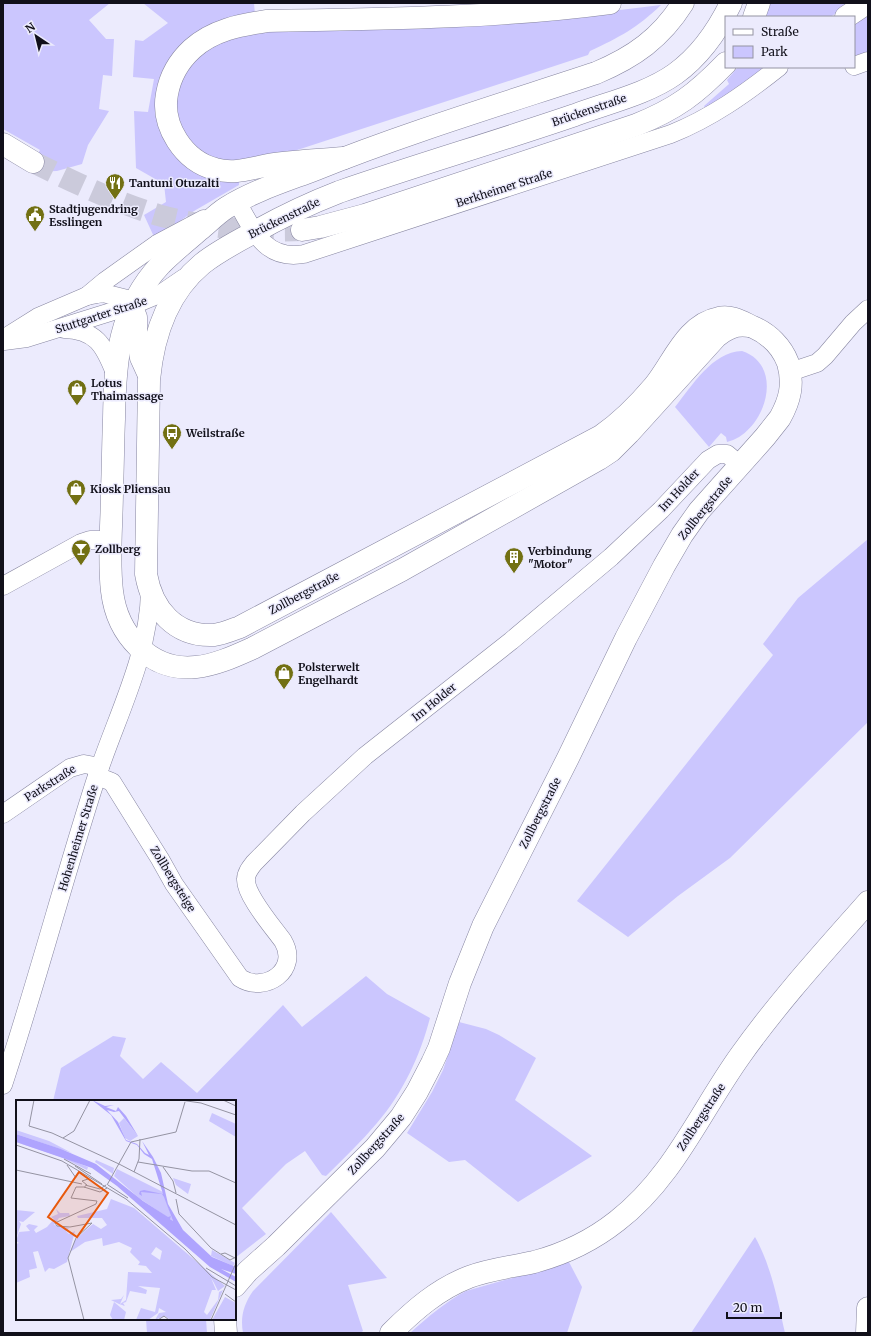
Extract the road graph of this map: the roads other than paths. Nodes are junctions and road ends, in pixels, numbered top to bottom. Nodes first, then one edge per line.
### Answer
1 (610, 3) edge
2 (683, 3) edge
3 (731, 3) edge
4 (759, 3) edge
5 (867, 3) edge
6 (754, 16) edge
7 (848, 16) edge
8 (868, 61) edge
9 (855, 66) edge
10 (722, 68) edge
11 (778, 68) edge
12 (3, 144) edge
13 (344, 158) junction
14 (33, 162) tunnel mouth
15 (231, 205) junction
16 (302, 230) tunnel mouth
17 (254, 232) junction
18 (193, 272) junction
19 (87, 296) junction
20 (133, 305) junction
21 (868, 309) edge
22 (754, 328) junction
23 (59, 329) junction
24 (3, 340) edge
25 (790, 372) junction
26 (115, 373) junction
27 (149, 380) junction
28 (740, 465) junction
29 (111, 540) junction
30 (3, 586) edge
31 (150, 591) junction
32 (142, 651) junction
33 (99, 771) junction
34 (3, 814) edge
35 (868, 902) edge
36 (249, 983) joint
37 (3, 1085) edge
38 (236, 1285) edge
39 (868, 1308) edge
40 (225, 1320) edge
41 (226, 1333) edge
42 (391, 1333) edge
43 (867, 1333) edge

1 - 13 main road
2 - 13 main road
3 - 17 main road, Brückenstraße
4 - 6 main road
5 - 7 main road
8 - 9 street
10 - 16 main road
11 - 17 street, Berkheimer Straße
12 - 14 main road
13 - 15 main road
15 - 17 street, Berkheimer Straße
15 - 19 street
15 - 20 main road
17 - 18 main road, Brückenstraße
18 - 20 street, Stuttgarter Straße
18 - 27 main road, Brückenstraße
19 - 20 street
19 - 24 street, Stuttgarter Straße
20 - 23 street, Stuttgarter Straße
20 - 26 main road
20 - 27 street
21 - 25 street
22 - 25 main road, Zollbergstraße
22 - 31 main road, Zollbergstraße
22 - 32 main road, Zollbergstraße
23 - 24 street, Stuttgarter Straße
23 - 26 street
25 - 28 main road, Zollbergstraße
26 - 29 main road
27 - 31 main road, Brückenstraße
28 - 36 street, Im Holder
28 - 38 main road, Zollbergstraße
29 - 30 street
29 - 32 main road
31 - 32 street, Hohenheimer Straße
32 - 33 street, Hohenheimer Straße
33 - 34 street, Parkstraße
33 - 36 street, Zollbergsteige
33 - 37 street, Hohenheimer Straße
35 - 42 main road, Zollbergstraße
39 - 43 main road
40 - 41 main road

